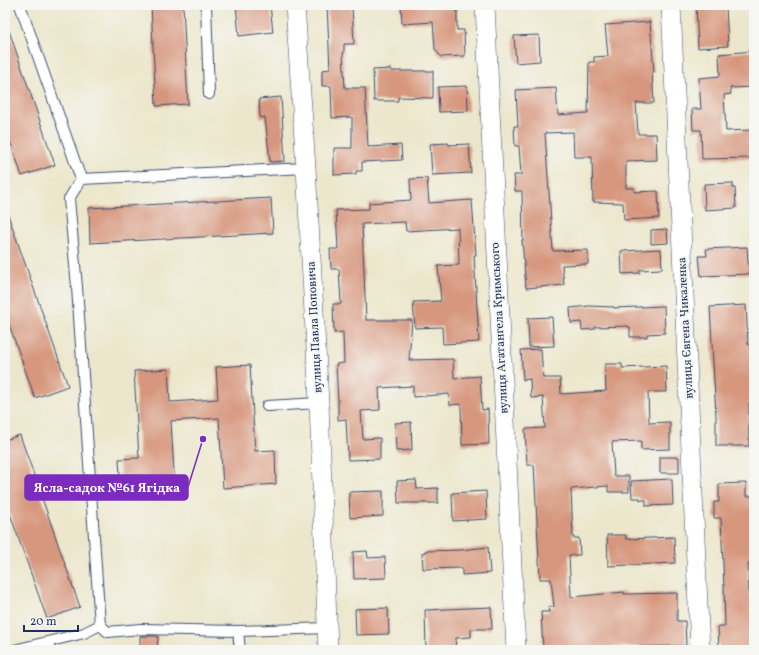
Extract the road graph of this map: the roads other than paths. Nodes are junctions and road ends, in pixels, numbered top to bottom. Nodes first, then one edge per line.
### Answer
1 (20, 5) edge
2 (206, 5) edge
3 (295, 5) edge
4 (484, 5) edge
5 (671, 5) edge
6 (209, 94) dead end
7 (306, 168) junction
8 (81, 179) junction
9 (319, 403) junction
10 (267, 406) dead end
11 (100, 625) junction
12 (327, 628) junction
13 (238, 631) junction
14 (49, 646) edge
15 (14, 650) edge
16 (240, 650) edge
17 (328, 650) edge
18 (516, 650) edge
19 (700, 650) edge

1 - 8 lane
2 - 6 lane
3 - 7 street, вулиця Павла Поповича
4 - 18 street, вулиця Агатангела Кримського
5 - 19 street, вулиця Євгена Чикаленка
7 - 8 lane
7 - 9 street, вулиця Павла Поповича
8 - 11 lane
9 - 10 lane
9 - 12 street, вулиця Павла Поповича
11 - 13 lane
11 - 14 lane
12 - 13 lane
12 - 17 street, вулиця Павла Поповича
13 - 16 lane
14 - 15 lane

